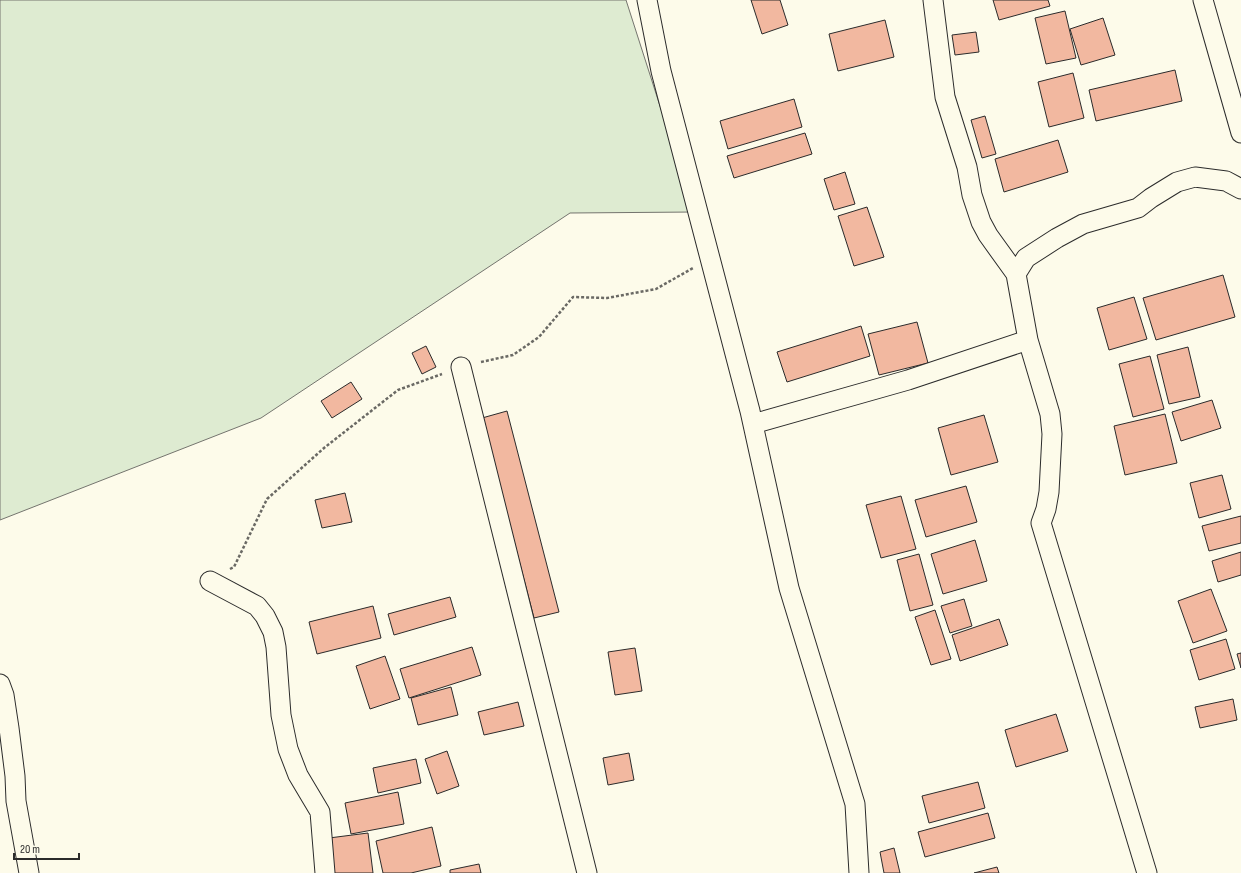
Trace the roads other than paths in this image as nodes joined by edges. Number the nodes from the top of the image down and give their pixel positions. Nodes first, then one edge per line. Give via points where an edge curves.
1 (647, 0) edge
2 (933, 0) edge
3 (1203, 0) edge
4 (1241, 133) edge
5 (1241, 189) edge
6 (1016, 274) junction
7 (1028, 340) junction
8 (461, 367) dead end
9 (753, 424) junction
10 (210, 581) dead end
11 (0, 684) edge
12 (29, 873) edge
13 (325, 873) edge
14 (587, 873) edge
15 (859, 873) edge
16 (1147, 873) edge

1 - 9 street via 661,71
2 - 6 street via 945,97 967,167 972,195 988,235
3 - 4 street
5 - 6 street via 1226,181 1195,177 1177,182 1138,208 1083,224 1057,238 1026,258
6 - 7 street
7 - 9 street via 908,380
7 - 16 street via 1050,414 1049,492 1041,523
8 - 14 street
9 - 15 street via 789,588 855,804
10 - 13 street via 257,606 273,632 281,715 298,775 320,812
11 - 12 street via 4,695 16,800

